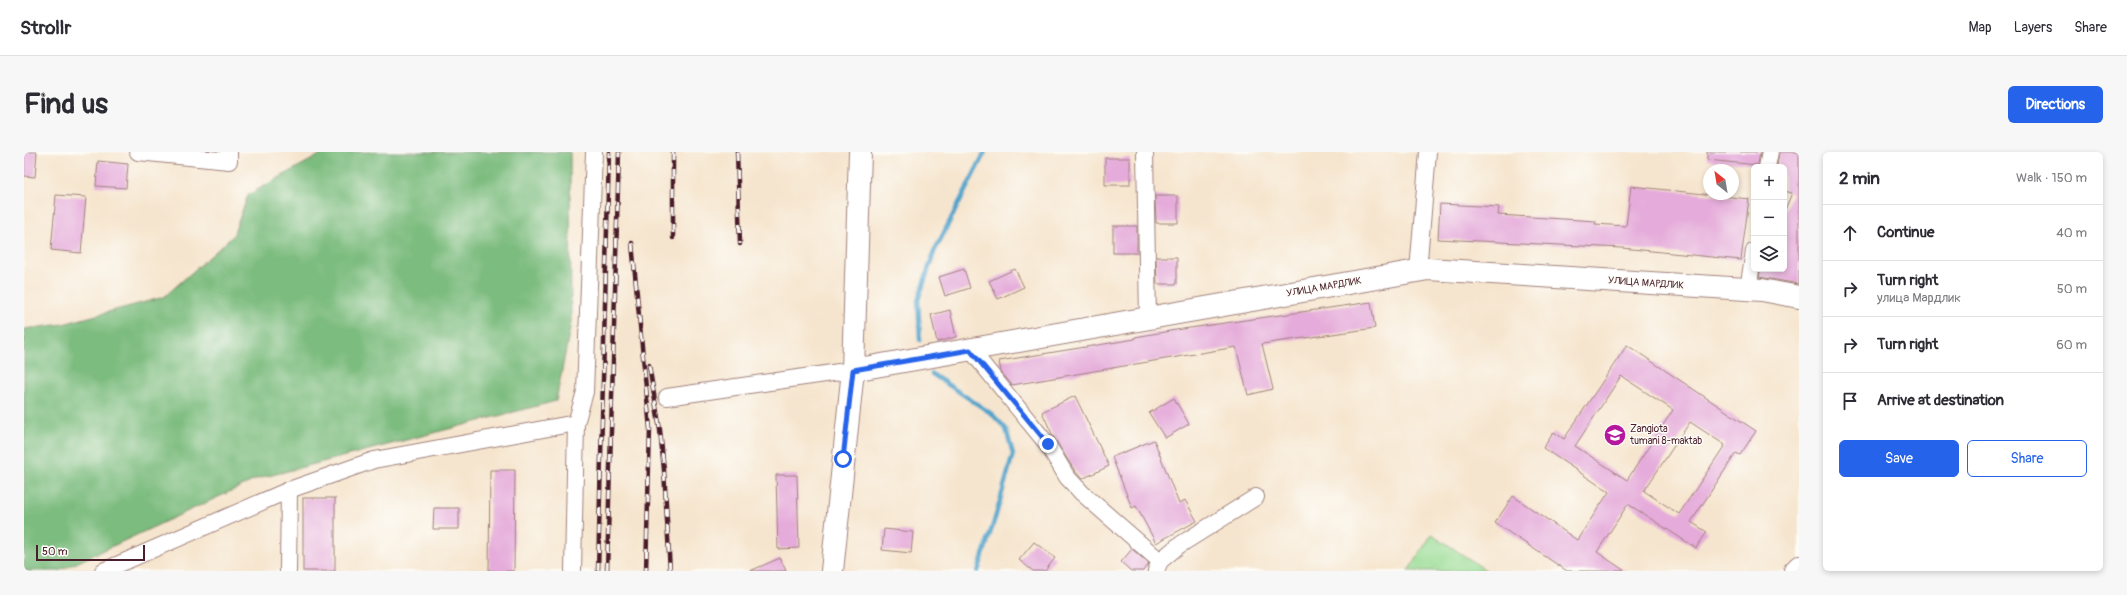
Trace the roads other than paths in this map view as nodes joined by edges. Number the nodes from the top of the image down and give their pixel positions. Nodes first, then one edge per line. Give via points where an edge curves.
1 (138, 152) edge
2 (229, 152) edge
3 (594, 152) edge
4 (860, 152) edge
5 (1145, 152) edge
6 (1428, 152) edge
7 (1770, 152) edge
8 (1768, 164) edge
9 (1418, 270) junction
10 (1751, 270) edge
11 (1748, 289) junction
12 (1799, 297) edge
13 (1148, 319) junction
14 (970, 350) junction
15 (853, 370) junction
16 (667, 397) dead end
17 (576, 423) junction
18 (289, 490) junction
19 (1256, 497) dead end
20 (1158, 566) edge
21 (1799, 568) edge
22 (103, 571) edge
23 (288, 571) edge
24 (573, 571) edge
25 (832, 571) edge
26 (1795, 571) edge

1 - 2 street via 229,161
3 - 17 street via 585,392
4 - 15 street
5 - 13 street
6 - 9 street
7 - 8 street
9 - 11 street, УЛИЦА МАРДЛИК
9 - 13 street, УЛИЦА МАРДЛИК
10 - 11 street
11 - 12 street, УЛИЦА МАРДЛИК
13 - 14 street, УЛИЦА МАРДЛИК
14 - 15 street, УЛИЦА МАРДЛИК
14 - 20 street via 1048,444 1068,477
15 - 16 street
15 - 25 street
17 - 18 street via 374,460
17 - 24 street
18 - 22 street
18 - 23 street
19 - 20 street via 1178,546
21 - 26 street

